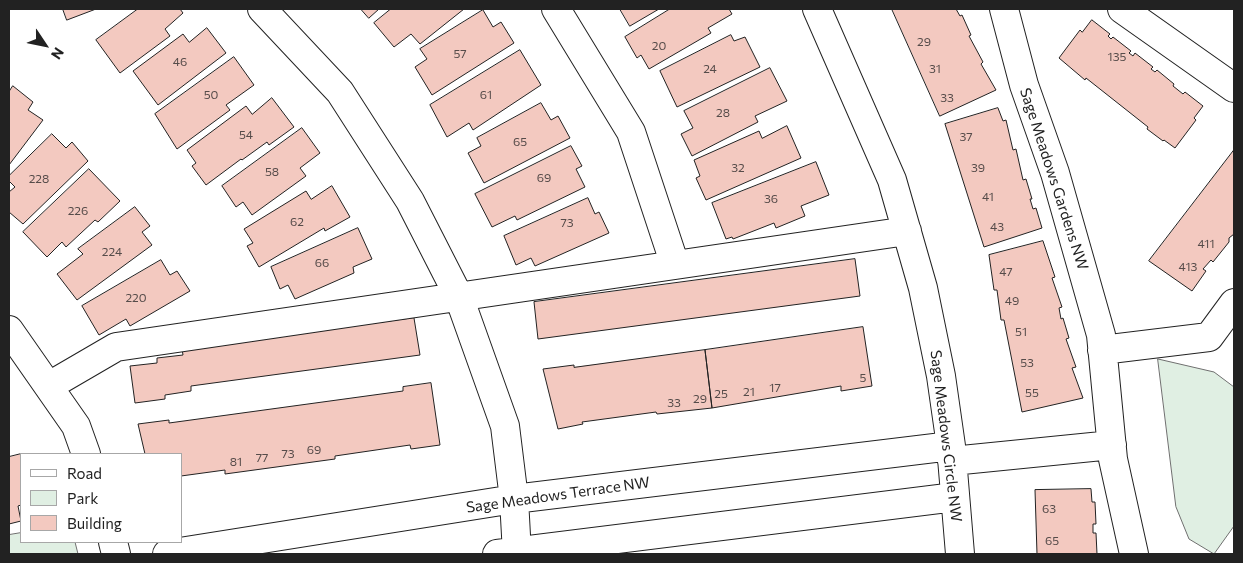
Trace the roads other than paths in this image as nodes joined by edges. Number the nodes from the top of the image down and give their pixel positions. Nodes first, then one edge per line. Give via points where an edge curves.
1 (262, 9) edge
2 (556, 9) edge
3 (817, 9) edge
4 (1004, 9) edge
5 (1122, 9) edge
6 (1234, 88) edge
7 (907, 231) junction
8 (675, 265) junction
9 (458, 296) junction
10 (1234, 303) edge
11 (9, 330) edge
12 (1102, 350) junction
13 (49, 386) junction
14 (1112, 445) junction
15 (86, 453) edge
16 (951, 453) junction
17 (955, 497) junction
18 (514, 499) junction
19 (510, 553) edge
20 (168, 554) edge
21 (960, 554) edge
22 (1134, 554) edge

1 - 9 street via 340,92 410,201
2 - 8 street via 631,132
3 - 7 street, Sage Meadows Circle NW via 892,180
4 - 12 street, Sage Meadows Gardens NW via 1024,85 1055,173 1101,335
5 - 6 street
7 - 8 street
7 - 16 street, Sage Meadows Circle NW via 924,288 941,376
8 - 9 street
9 - 13 street via 116,347
9 - 18 street via 505,426
10 - 12 street via 1209,337
11 - 13 street
12 - 14 street, Sage Meadows Gardens NW
13 - 15 street via 76,426
14 - 16 street
14 - 22 street, Sage Meadows Gardens NW
16 - 17 street, Sage Meadows Circle NW
16 - 18 street, Sage Meadows Terrace NW
17 - 19 street
17 - 21 street, Sage Meadows Circle NW
18 - 19 street
18 - 20 street, Sage Meadows Terrace NW

